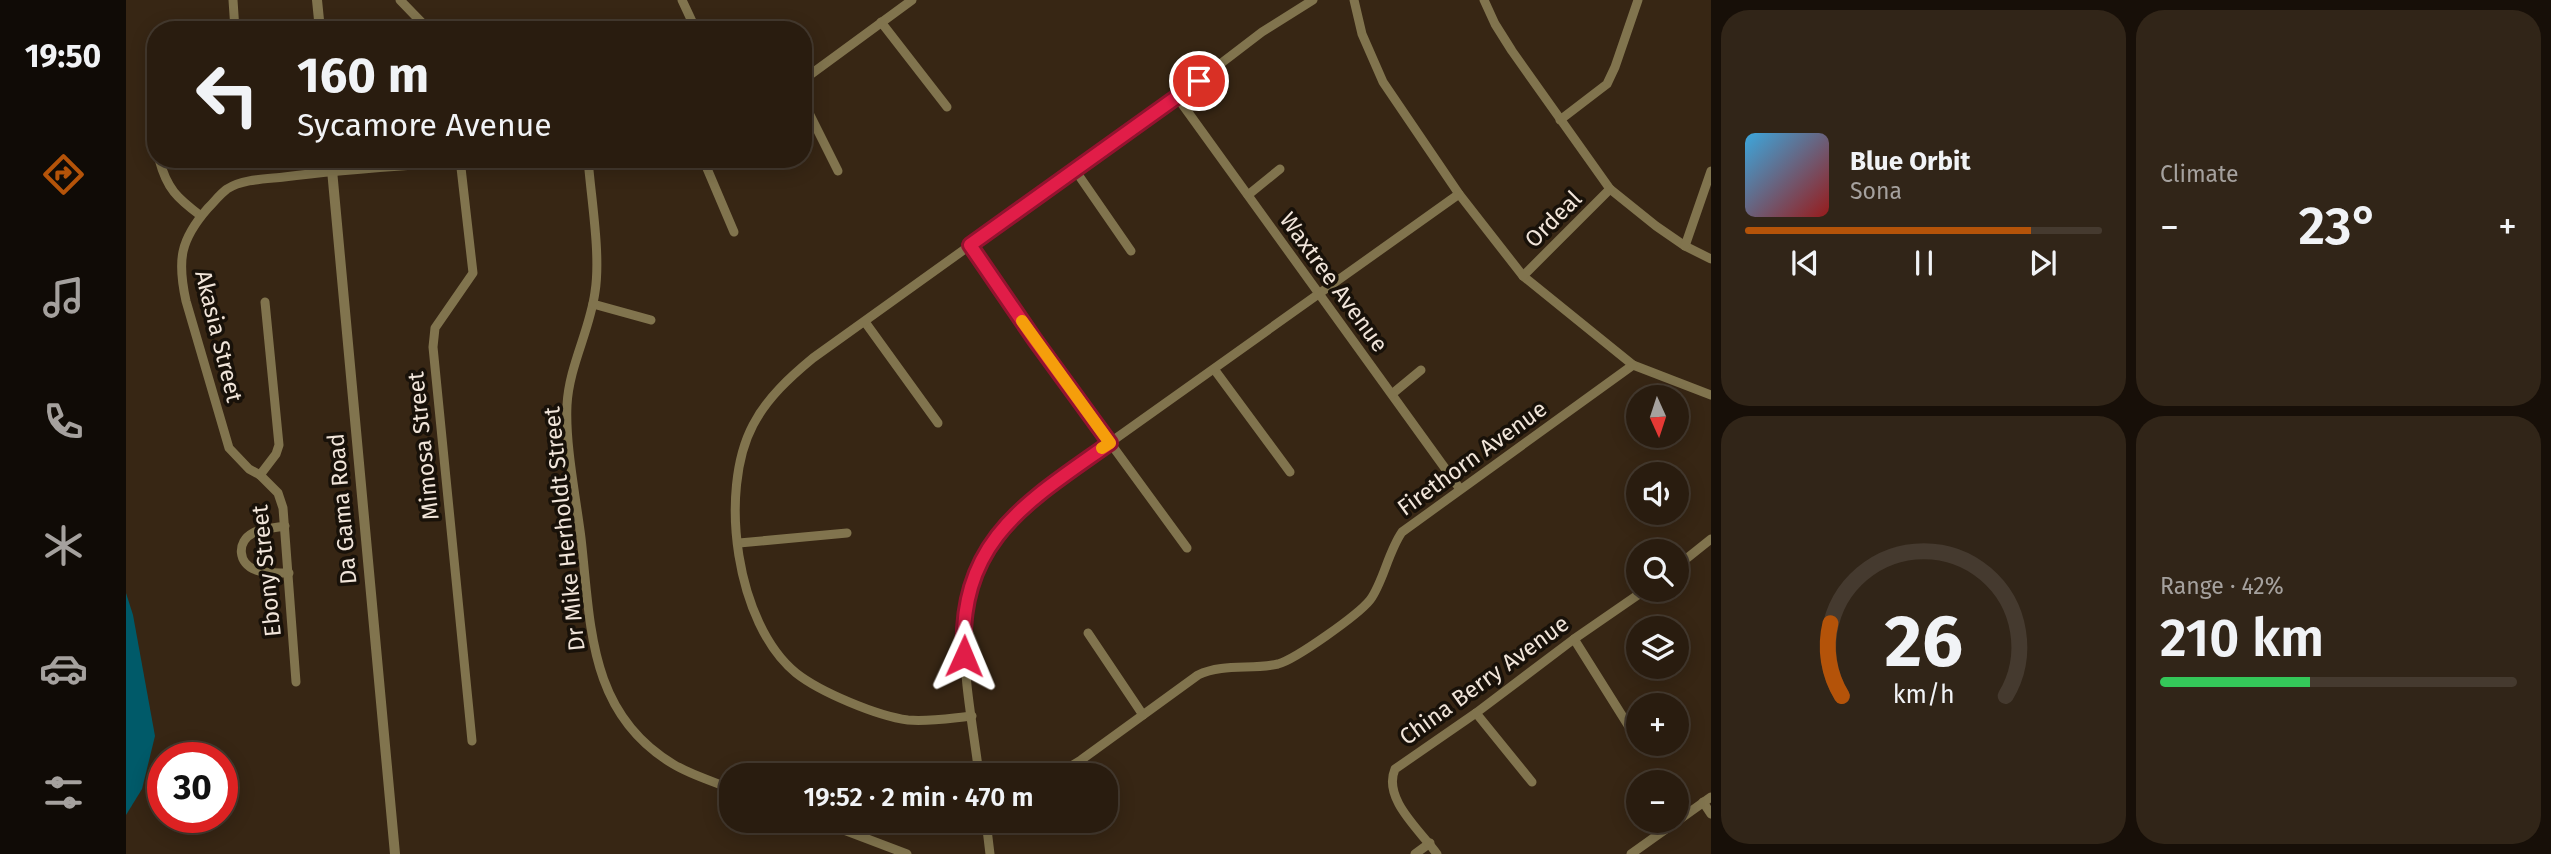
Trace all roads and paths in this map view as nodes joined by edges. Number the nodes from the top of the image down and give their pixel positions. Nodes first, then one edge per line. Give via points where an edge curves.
1 (233, 0) edge
2 (317, 0) edge
3 (400, 0) edge
4 (682, 0) edge
5 (912, 0) edge
6 (1313, 0) edge
7 (1354, 0) edge
8 (1484, 0) edge
9 (1638, 0) edge
10 (901, 3) edge
11 (234, 21) edge
12 (318, 21) edge
13 (420, 21) edge
14 (692, 21) edge
15 (881, 22) junction
16 (812, 73) edge
17 (1177, 97) junction
18 (947, 107) dead end
19 (812, 119) edge
20 (1560, 120) junction
21 (162, 168) edge
22 (318, 168) edge
23 (332, 168) edge
24 (461, 168) edge
25 (589, 168) edge
26 (707, 168) edge
27 (1280, 169) dead end
28 (1075, 170) junction
29 (838, 171) dead end
30 (1711, 171) edge
31 (1610, 189) junction
32 (1459, 194) junction
33 (1248, 195) junction
34 (201, 216) junction
35 (734, 232) dead end
36 (970, 245) junction
37 (1685, 246) junction
38 (1131, 251) dead end
39 (1711, 259) edge
40 (1524, 275) junction
41 (1318, 294) junction
42 (265, 302) dead end
43 (593, 304) junction
44 (652, 320) dead end
45 (865, 322) junction
46 (1633, 365) junction
47 (1214, 369) junction
48 (1421, 370) dead end
49 (1392, 394) junction
50 (1711, 395) edge
51 (938, 423) dead end
52 (1110, 443) junction
53 (1290, 472) dead end
54 (260, 475) junction
55 (1460, 489) junction
56 (285, 526) junction
57 (847, 533) dead end
58 (1711, 539) edge
59 (738, 543) junction
60 (1188, 548) dead end
61 (1689, 557) edge
62 (289, 573) junction
63 (1628, 602) edge
64 (1088, 633) dead end
65 (1574, 639) junction
66 (296, 682) dead end
67 (1476, 713) junction
68 (1143, 715) junction
69 (972, 716) junction
70 (1626, 722) edge
71 (472, 741) dead end
72 (978, 763) edge
73 (1075, 763) edge
74 (1532, 782) dead end
75 (719, 783) edge
76 (1707, 799) edge
77 (1711, 814) edge
78 (852, 833) edge
79 (987, 833) edge
80 (1430, 843) junction
81 (395, 854) edge
82 (907, 854) edge
83 (990, 854) edge
84 (1415, 854) edge
85 (1437, 854) edge
86 (1632, 854) edge

1 - 11 street
2 - 12 street
3 - 13 street
4 - 14 street
5 - 10 street
6 - 17 street via 1262,32
7 - 32 street via 1362,34 1383,82
8 - 20 street via 1495,24
9 - 20 street via 1607,84
10 - 15 street
15 - 16 street
15 - 18 street
17 - 28 street
17 - 33 street, Waxtree Avenue
19 - 29 street
20 - 31 street
21 - 34 street via 171,191
22 - 34 street, Akasia Street via 237,185 224,191
23 - 81 street, Da Gama Road
24 - 71 street, Mimosa Street via 473,274 435,328 433,347
25 - 43 street, Dr Mike Herholdt Street via 597,269
26 - 35 street
27 - 33 street
28 - 36 street
28 - 38 street
30 - 37 street
31 - 37 street
31 - 40 street, Ordeal
32 - 40 street
32 - 41 street
33 - 41 street, Waxtree Avenue
34 - 54 street, Akasia Street via 182,250 186,301 229,448
36 - 45 street
36 - 52 street
37 - 39 street
40 - 46 street
41 - 47 street
41 - 49 street, Waxtree Avenue
42 - 54 street, Ebony Street via 279,445
43 - 44 street
43 - 75 street, Dr Mike Herholdt Street via 567,406 598,666 609,698 641,738 672,763
45 - 51 street
45 - 59 street via 797,372 753,424 736,489
46 - 50 street
46 - 55 street, Firethorn Avenue
47 - 52 street
47 - 53 street
48 - 49 street
49 - 55 street, Waxtree Avenue
52 - 60 street
52 - 69 street via 1028,503 1001,528 981,561 963,641
54 - 56 street, Ebony Street via 278,494
55 - 68 street, Firethorn Avenue via 1402,532 1370,600 1298,654 1257,668 1207,670
56 - 62 street, Ebony Street
56 - 62 street via 251,534 240,551 245,564 256,570
57 - 59 street
58 - 61 street
59 - 69 street via 751,606 777,652 794,671 819,688 905,719
62 - 66 street, Ebony Street
63 - 65 street, China Berry Avenue
64 - 68 street
65 - 67 street, China Berry Avenue
65 - 70 street
67 - 74 street
67 - 80 street, China Berry Avenue via 1402,762 1392,775 1397,801
68 - 73 street, Firethorn Avenue
69 - 72 street
76 - 77 street
76 - 86 street
78 - 82 street
79 - 83 street
80 - 84 street
80 - 85 street, China Berry Avenue

